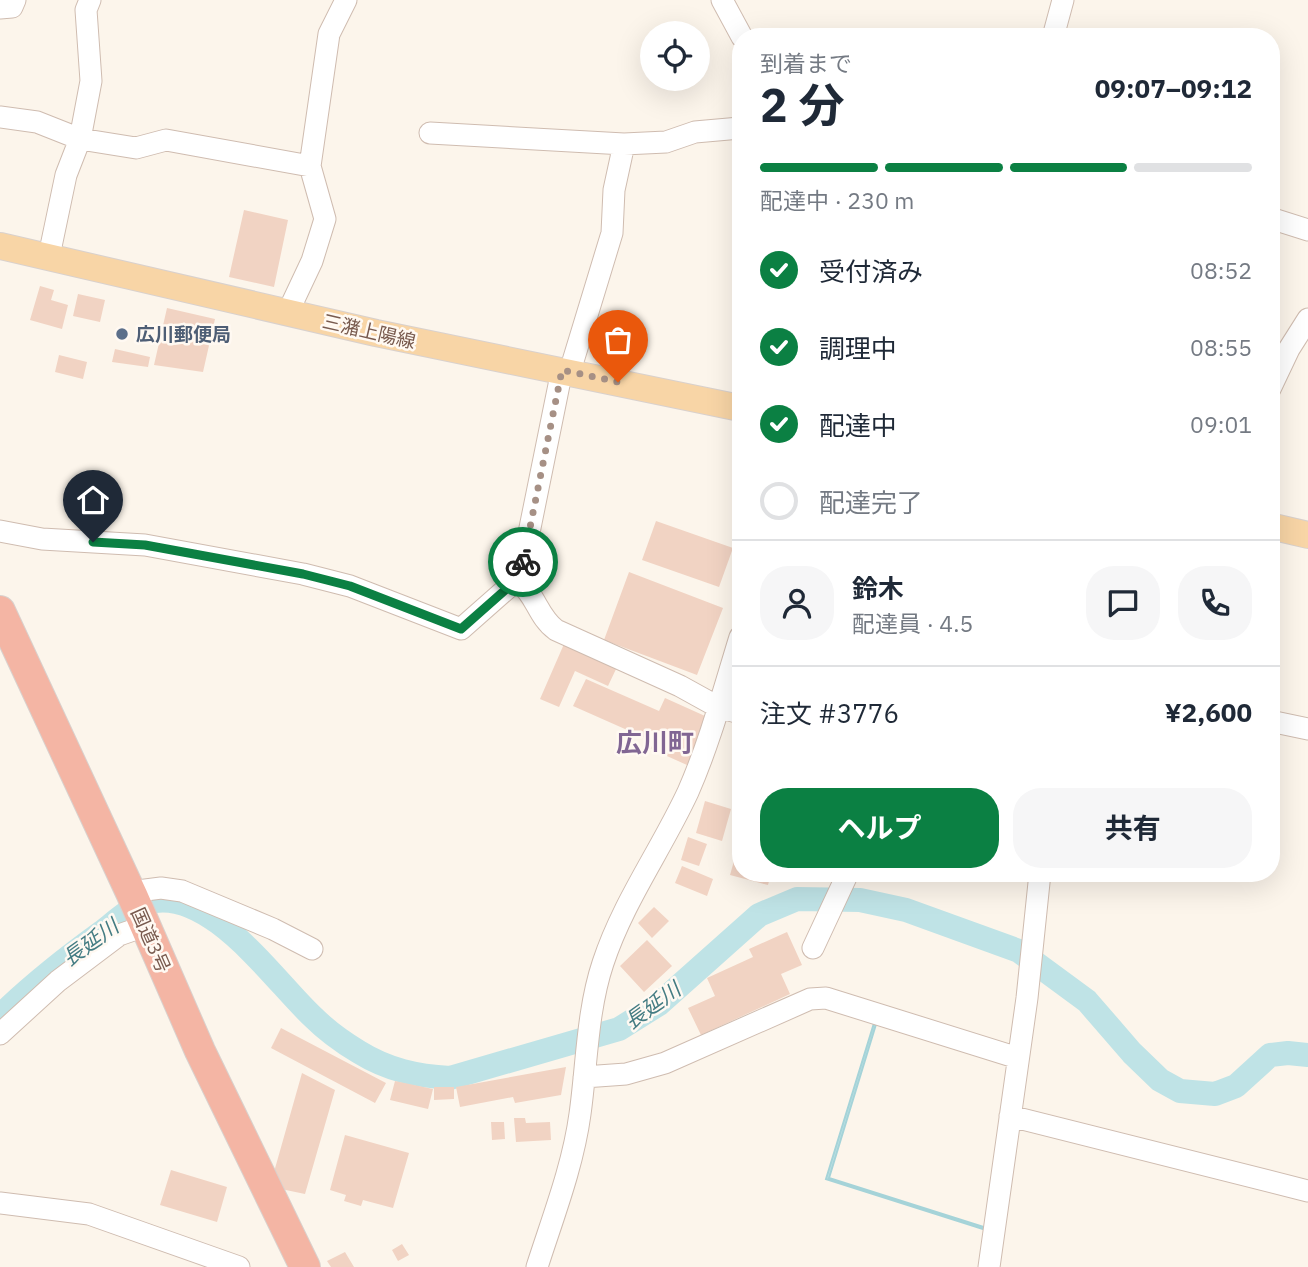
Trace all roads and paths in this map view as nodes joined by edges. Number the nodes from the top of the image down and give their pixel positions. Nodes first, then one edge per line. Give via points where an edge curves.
1 (15, 0) edge
2 (346, 0) edge
3 (722, 0) edge
4 (1063, 0) edge
5 (86, 3) edge
6 (0, 8) edge
7 (737, 28) edge
8 (1055, 28) edge
9 (0, 117) edge
10 (732, 129) edge
11 (430, 133) dead end
12 (80, 139) junction
13 (625, 145) junction
14 (310, 166) junction
15 (1280, 221) edge
16 (1308, 230) edge
17 (0, 246) edge
18 (49, 256) junction
19 (288, 312) junction
20 (1308, 319) edge
21 (1280, 368) edge
22 (566, 371) junction
23 (732, 406) edge
24 (1280, 528) edge
25 (0, 531) edge
26 (1308, 535) edge
27 (519, 582) junction
28 (0, 611) edge
29 (7, 641) edge
30 (732, 662) edge
31 (718, 707) junction
32 (732, 711) edge
33 (1280, 723) edge
34 (1308, 729) edge
35 (844, 882) edge
36 (1039, 882) edge
37 (137, 909) junction
38 (813, 948) dead end
39 (312, 950) dead end
40 (0, 1034) edge
41 (1018, 1058) junction
42 (583, 1077) junction
43 (1010, 1116) junction
44 (1308, 1191) edge
45 (0, 1203) edge
46 (541, 1266) edge
47 (239, 1267) edge
48 (305, 1267) edge
49 (989, 1267) edge

1 - 6 street via 12,7
2 - 14 street via 329,33
3 - 7 street
4 - 8 street
5 - 12 street via 91,81
9 - 12 street via 37,122
10 - 13 street
11 - 13 street
12 - 14 street via 136,148 166,141
12 - 18 street via 66,175
13 - 22 street via 614,190 612,233
14 - 19 street via 325,219
15 - 16 street
17 - 18 main road, 三潴上陽線
18 - 19 main road, 三潴上陽線
19 - 22 main road, 三潴上陽線
20 - 21 street
22 - 23 main road, 三潴上陽線
22 - 27 street
24 - 26 main road
25 - 27 street via 42,539 145,545 303,574 350,586 461,629
27 - 31 street via 529,590 544,622 556,631
28 - 29 highway, 国道3号
29 - 37 highway, 国道3号
30 - 31 street
31 - 32 street
31 - 42 street via 688,792 614,931 594,999
33 - 34 street
35 - 38 street
36 - 41 street
37 - 39 street via 161,888 182,891
37 - 40 street via 119,934
37 - 48 highway, 国道3号
41 - 42 street via 826,998 810,999 665,1063 626,1074
41 - 43 street
42 - 46 street via 573,1149
43 - 44 street
43 - 49 street
45 - 47 street via 89,1214

